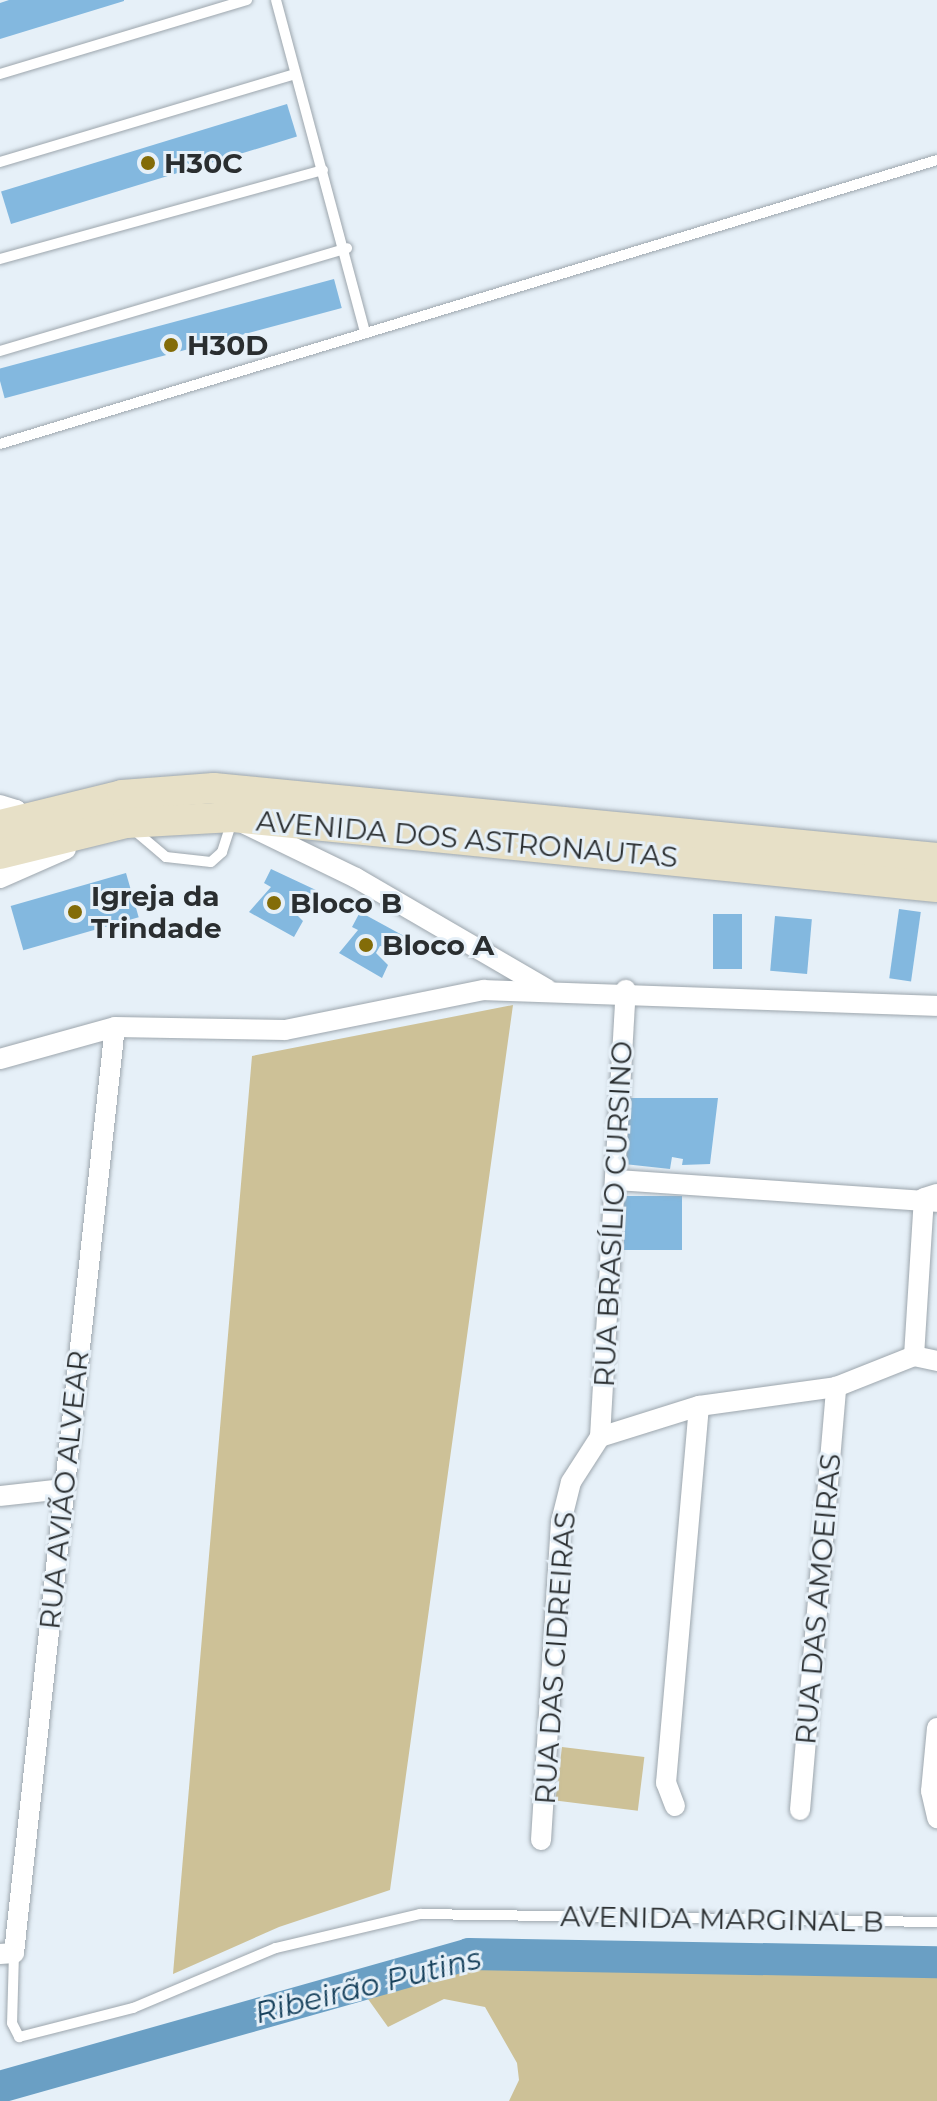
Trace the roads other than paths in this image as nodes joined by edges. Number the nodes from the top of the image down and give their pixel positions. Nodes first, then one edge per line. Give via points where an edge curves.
1 (247, 0) edge
2 (276, 0) edge
3 (0, 74) edge
4 (292, 75) junction
5 (937, 160) edge
6 (0, 162) edge
7 (323, 170) junction
8 (347, 248) junction
9 (0, 259) edge
10 (365, 333) junction
11 (0, 351) edge
12 (0, 444) edge
13 (233, 817) junction
14 (126, 823) junction
15 (343, 825) junction
16 (9, 830) edge
17 (937, 858) edge
18 (0, 878) edge
19 (356, 878) junction
20 (937, 887) edge
21 (626, 990) junction
22 (550, 991) junction
23 (937, 1006) edge
24 (115, 1027) junction
25 (0, 1059) edge
26 (616, 1180) junction
27 (933, 1198) edge
28 (914, 1356) junction
29 (937, 1361) edge
30 (836, 1387) junction
31 (699, 1406) junction
32 (600, 1437) junction
33 (63, 1489) junction
34 (0, 1496) edge
35 (937, 1728) edge
36 (675, 1806) dead end
37 (800, 1810) dead end
38 (937, 1818) edge
39 (541, 1840) dead end
40 (937, 1922) edge
41 (7, 1954) edge

1 - 3 lane
2 - 4 lane
4 - 6 lane
4 - 7 lane
5 - 10 lane
7 - 8 lane
7 - 9 lane
8 - 10 lane
8 - 11 lane
10 - 12 lane
13 - 14 main road, AVENIDA DOS ASTRONAUTAS
13 - 14 lane via 222,852 211,862 166,857
13 - 15 main road, AVENIDA DOS ASTRONAUTAS
13 - 19 street
14 - 16 main road, AVENIDA DOS ASTRONAUTAS
15 - 19 street via 327,829 317,846
15 - 20 main road, AVENIDA DOS ASTRONAUTAS
16 - 17 main road, AVENIDA DOS ASTRONAUTAS via 66,809 214,788
16 - 18 street
19 - 22 street
21 - 22 street
21 - 23 street
21 - 26 street, RUA BRASÍLIO CURSINO
22 - 24 street via 484,990 285,1030
24 - 25 street
24 - 33 street, RUA AVIÃO ALVEAR
26 - 27 street
26 - 32 street, RUA BRASÍLIO CURSINO
27 - 28 street
28 - 29 street
28 - 30 street
30 - 31 street
30 - 37 street, RUA DAS AMOEIRAS
31 - 32 street
31 - 36 street via 666,1783
32 - 39 street, RUA DAS CIDREIRAS via 571,1482 561,1522
33 - 34 street
33 - 41 street, RUA AVIÃO ALVEAR
35 - 38 street via 931,1791
40 - 41 lane, AVENIDA MARGINAL B via 420,1914 276,1948 133,2008 19,2037 12,2023

